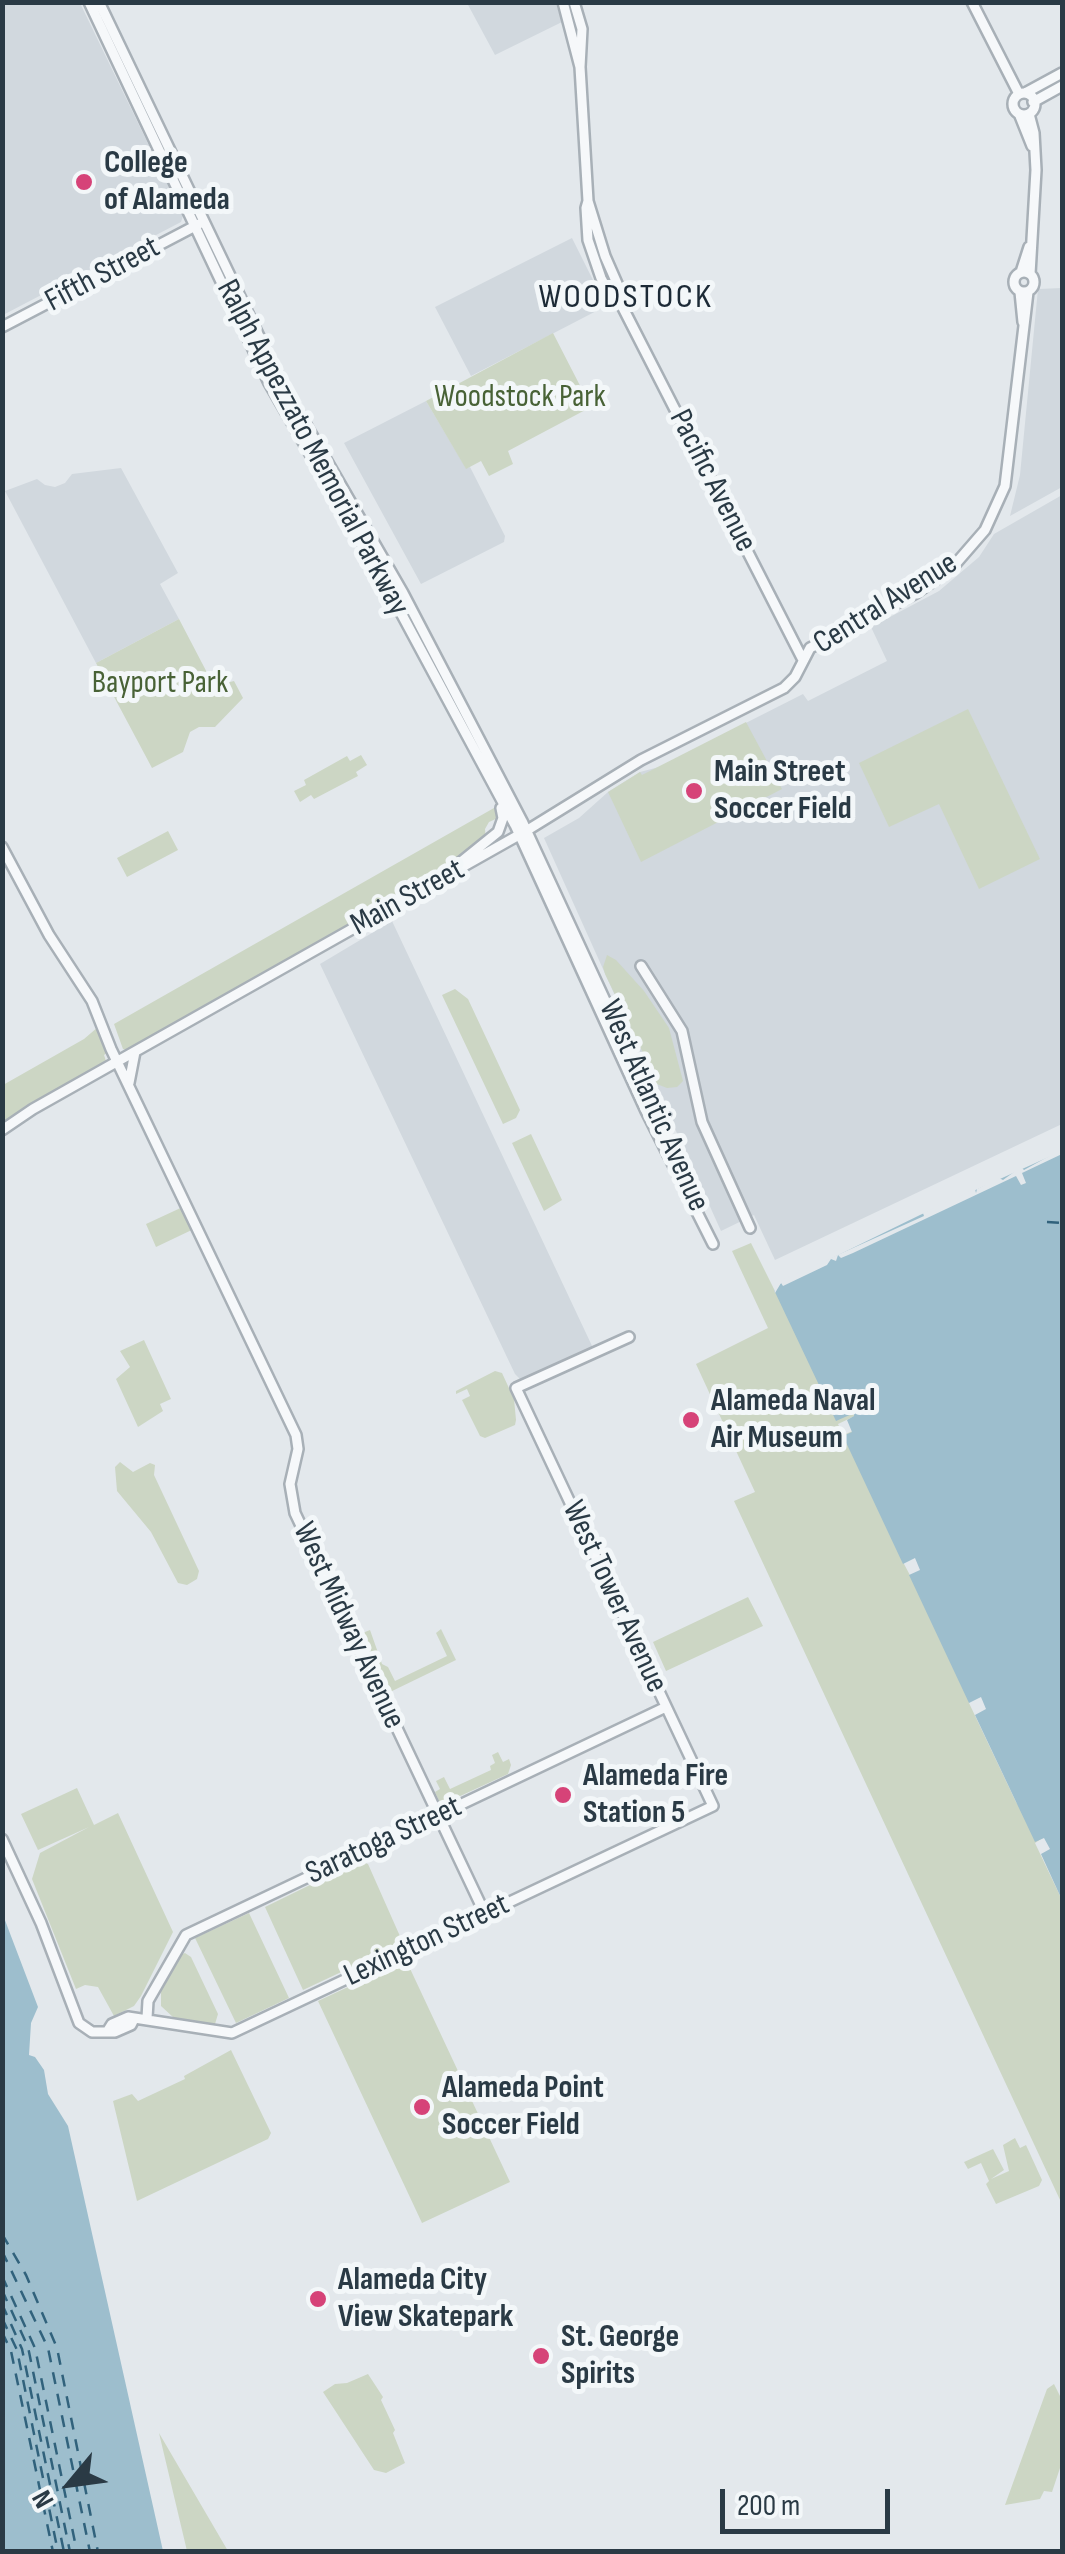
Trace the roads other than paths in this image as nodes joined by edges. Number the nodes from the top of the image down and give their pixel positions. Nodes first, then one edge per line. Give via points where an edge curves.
1 (89, 2) edge
2 (99, 2) edge
3 (568, 2) edge
4 (972, 2) edge
5 (580, 67) junction
6 (1062, 73) edge
7 (1062, 86) edge
8 (1026, 96) junction
9 (1024, 115) junction
10 (588, 200) junction
11 (200, 224) junction
12 (1026, 273) junction
13 (1024, 292) junction
14 (621, 304) junction
15 (2, 327) edge
16 (802, 658) junction
17 (466, 734) junction
18 (522, 833) junction
19 (2, 848) edge
20 (444, 877) junction
21 (641, 966) dead end
22 (135, 1052) junction
23 (118, 1062) junction
24 (130, 1084) junction
25 (2, 1130) edge
26 (750, 1228) dead end
27 (629, 1337) dead end
28 (666, 1707) junction
29 (713, 1806) joint
30 (438, 1816) junction
31 (2, 1839) edge
32 (485, 1914) junction
33 (146, 2018) junction

1 - 11 street, Ralph Appezzato Memorial Parkway
2 - 11 street, Ralph Appezzato Memorial Parkway
3 - 5 street
3 - 5 street via 581,21
4 - 8 street
5 - 10 street
6 - 8 street
7 - 8 street
8 - 9 street
8 - 9 street via 1014,104
9 - 12 street via 1035,156
10 - 14 street, Pacific Avenue
10 - 14 street via 588,240
11 - 15 street, Fifth Street
11 - 17 street, Ralph Appezzato Memorial Parkway via 269,382
11 - 18 street, Ralph Appezzato Memorial Parkway via 278,378 403,593
12 - 13 street via 1034,285
12 - 13 street via 1013,282
13 - 16 street, Central Avenue via 1010,466 985,530 940,577
14 - 16 street, Pacific Avenue
16 - 18 street, Main Street via 784,688 640,760
17 - 18 street, Ralph Appezzato Memorial Parkway
17 - 20 street via 503,818 494,836
18 - 18 street, West Atlantic Avenue via 673,1168 712,1244 634,1063
18 - 20 street, Main Street
19 - 23 street, West Midway Avenue via 88,992
20 - 22 street, Main Street
21 - 26 street, West Atlantic Avenue via 682,1031 702,1122
22 - 23 street, Main Street
22 - 24 street
23 - 24 street, West Midway Avenue
23 - 25 street, Main Street
24 - 30 street, West Midway Avenue via 296,1435 290,1484 296,1513
27 - 28 street, West Tower Avenue via 516,1388
28 - 29 street, West Tower Avenue
28 - 30 street, Saratoga Street
29 - 32 street, Lexington Street
30 - 32 street, West Midway Avenue
30 - 33 street, Saratoga Street via 186,1934 148,2002
31 - 33 street, Lexington Street via 79,2023 107,2032 128,2016
32 - 33 street, Lexington Street via 232,2033

